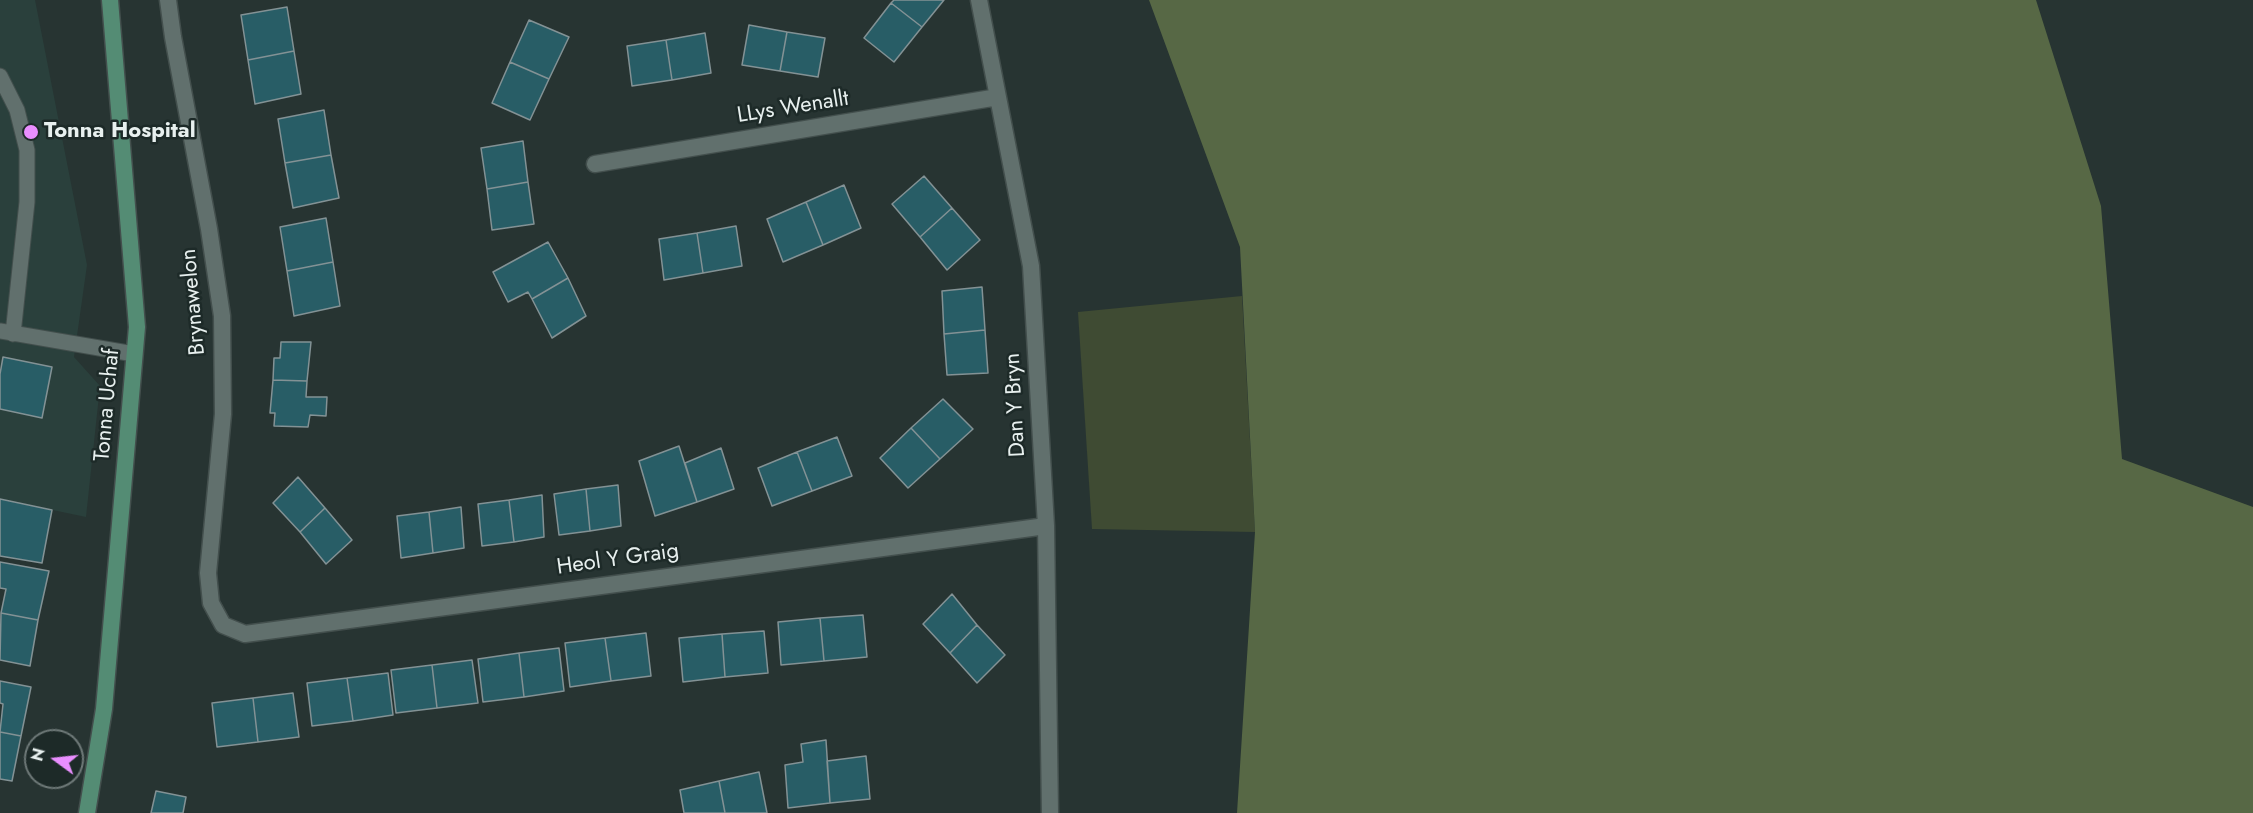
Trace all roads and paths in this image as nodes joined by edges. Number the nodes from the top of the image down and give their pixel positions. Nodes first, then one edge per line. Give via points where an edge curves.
1 (110, 0) edge
2 (168, 0) edge
3 (979, 0) edge
4 (0, 76) edge
5 (998, 97) junction
6 (595, 164) dead end
7 (6, 332) edge
8 (134, 354) junction
9 (1046, 526) junction
10 (211, 603) joint
11 (87, 813) edge
12 (1050, 813) edge

1 - 8 main road, Tonna Uchaf via 137,327
2 - 10 street, Brynawelon via 222,316 223,414 208,573
3 - 5 street, Dan Y Bryn
4 - 7 lane via 17,110 27,150 27,202
5 - 6 street, LLys Wenallt
5 - 9 street, Dan Y Bryn via 1031,266
7 - 8 lane
8 - 11 main road, Tonna Uchaf via 104,709
9 - 10 street, Heol Y Graig via 245,634 223,625
9 - 12 street, Dan Y Bryn

